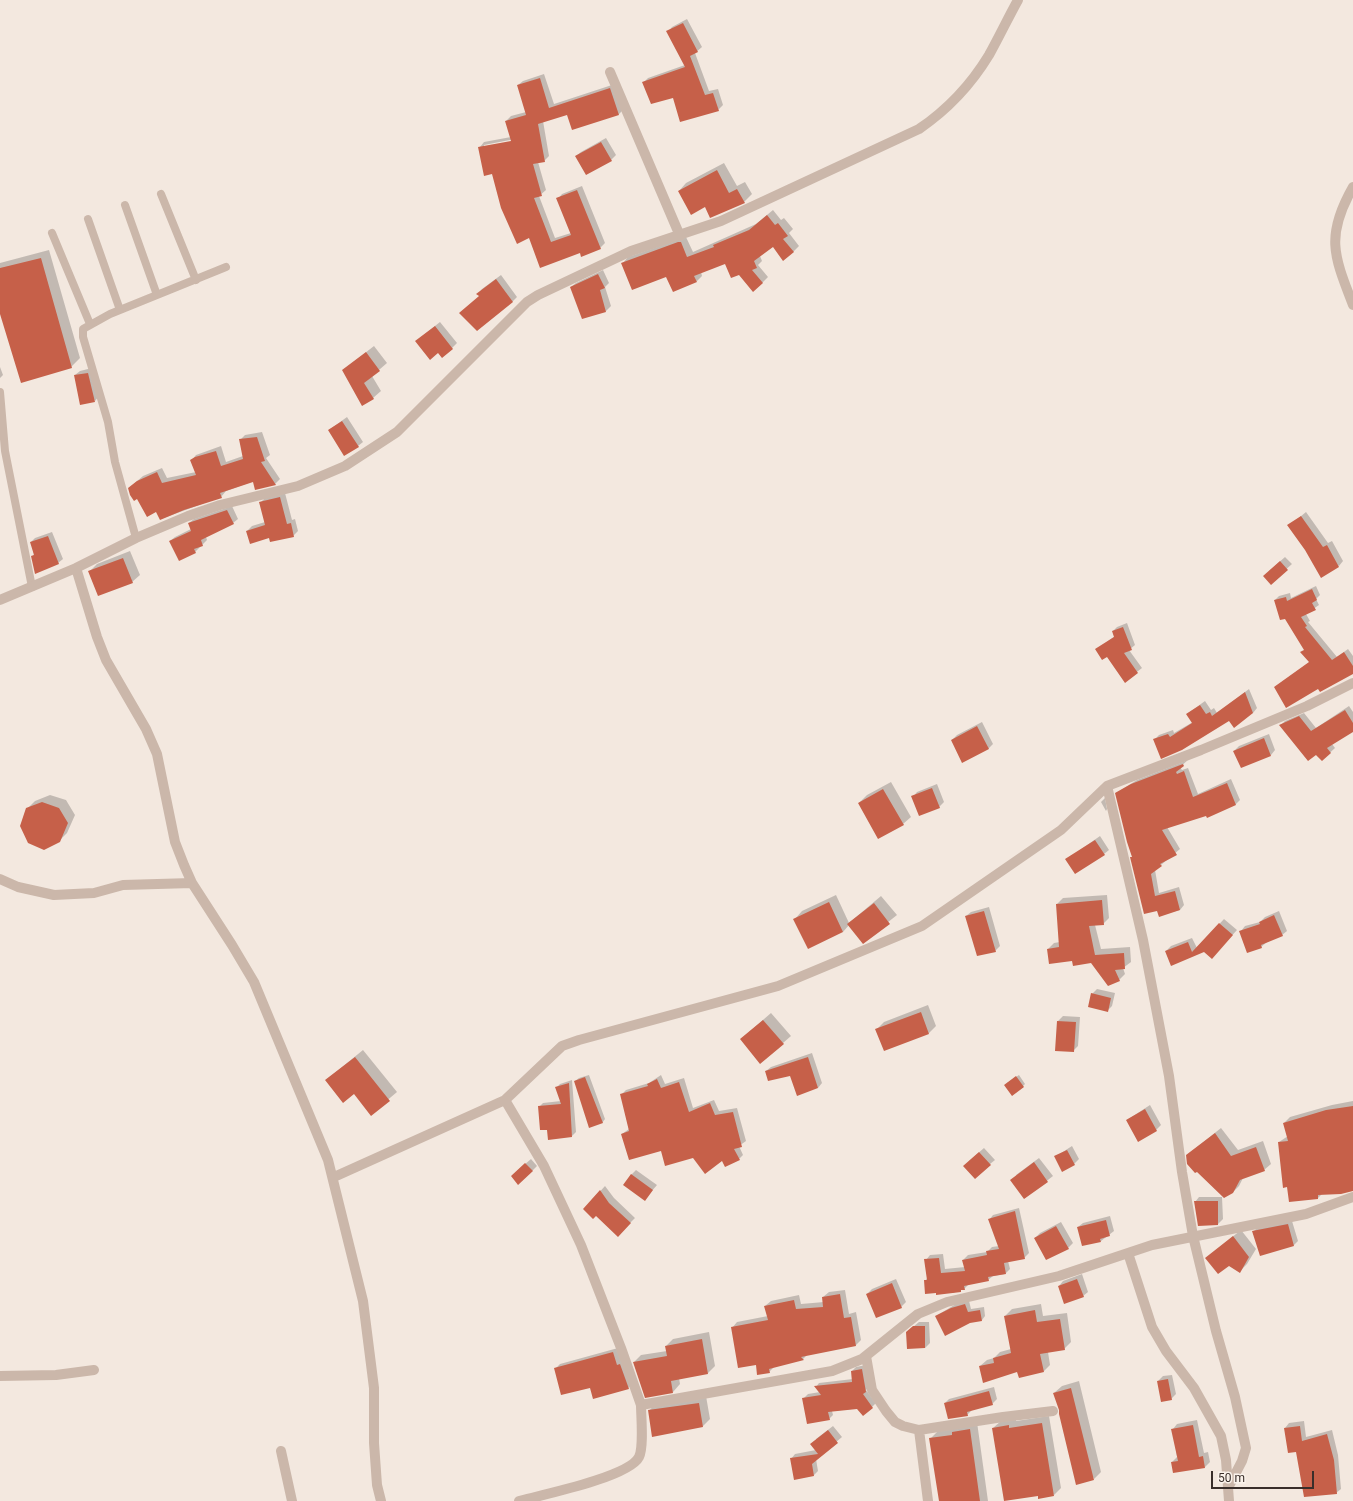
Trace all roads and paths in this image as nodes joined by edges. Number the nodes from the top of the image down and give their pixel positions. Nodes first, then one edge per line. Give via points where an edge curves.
1 (1018, 0) edge
2 (610, 72) dead end
3 (1353, 187) edge
4 (161, 194) dead end
5 (125, 205) dead end
6 (88, 218) dead end
7 (52, 233) dead end
8 (680, 236) junction
9 (226, 267) dead end
10 (196, 280) junction
11 (157, 295) junction
12 (1353, 305) edge
13 (120, 310) junction
14 (90, 324) junction
15 (0, 392) edge
16 (136, 538) junction
17 (76, 568) junction
18 (32, 587) junction
19 (0, 600) edge
20 (1353, 683) edge
21 (1107, 786) junction
22 (0, 879) edge
23 (192, 883) junction
24 (505, 1100) junction
25 (334, 1177) junction
26 (1353, 1198) edge
27 (1193, 1236) junction
28 (1128, 1253) junction
29 (866, 1356) junction
30 (94, 1370) dead end
31 (0, 1376) edge
32 (641, 1405) junction
33 (1053, 1411) dead end
34 (919, 1430) junction
35 (281, 1451) dead end
36 (1229, 1486) junction
37 (292, 1501) edge
38 (381, 1501) edge
39 (518, 1501) edge
40 (928, 1501) edge
41 (1229, 1501) edge

1 - 8 street via 988,56 953,101 936,118 919,129 721,221
2 - 8 street
3 - 12 street via 1338,217 1335,241 1337,262
4 - 10 lane
5 - 11 lane
6 - 13 lane
7 - 14 lane
8 - 16 street via 631,251 585,271 527,302 397,432 345,466 298,486 220,505 188,516
9 - 10 lane
10 - 11 lane
11 - 13 lane
13 - 14 lane
14 - 16 lane via 82,332 108,422 115,462
15 - 18 lane via 5,451
16 - 17 street
17 - 18 street
17 - 23 street via 106,660 146,729 157,754 175,842
18 - 19 street
20 - 21 street via 1307,706
21 - 24 street via 1062,830 922,926 778,986 562,1046
21 - 27 street via 1143,940 1169,1076
22 - 23 street via 18,887 54,895 94,893 123,885
23 - 25 street via 254,982
24 - 25 street
24 - 32 street via 544,1166 581,1245
25 - 38 street via 363,1301 374,1388 374,1443
26 - 27 street via 1306,1214
27 - 28 street
27 - 36 street via 1246,1448 1242,1462
28 - 29 street via 1059,1276 947,1302 918,1314
28 - 36 street via 1152,1327 1166,1351 1194,1388 1220,1436
29 - 32 street via 832,1371
29 - 34 street via 872,1390 886,1411 895,1422
30 - 31 street via 56,1375
32 - 39 street via 642,1434 639,1456 633,1464 602,1478
33 - 34 street
34 - 40 street
35 - 37 street
36 - 41 street

